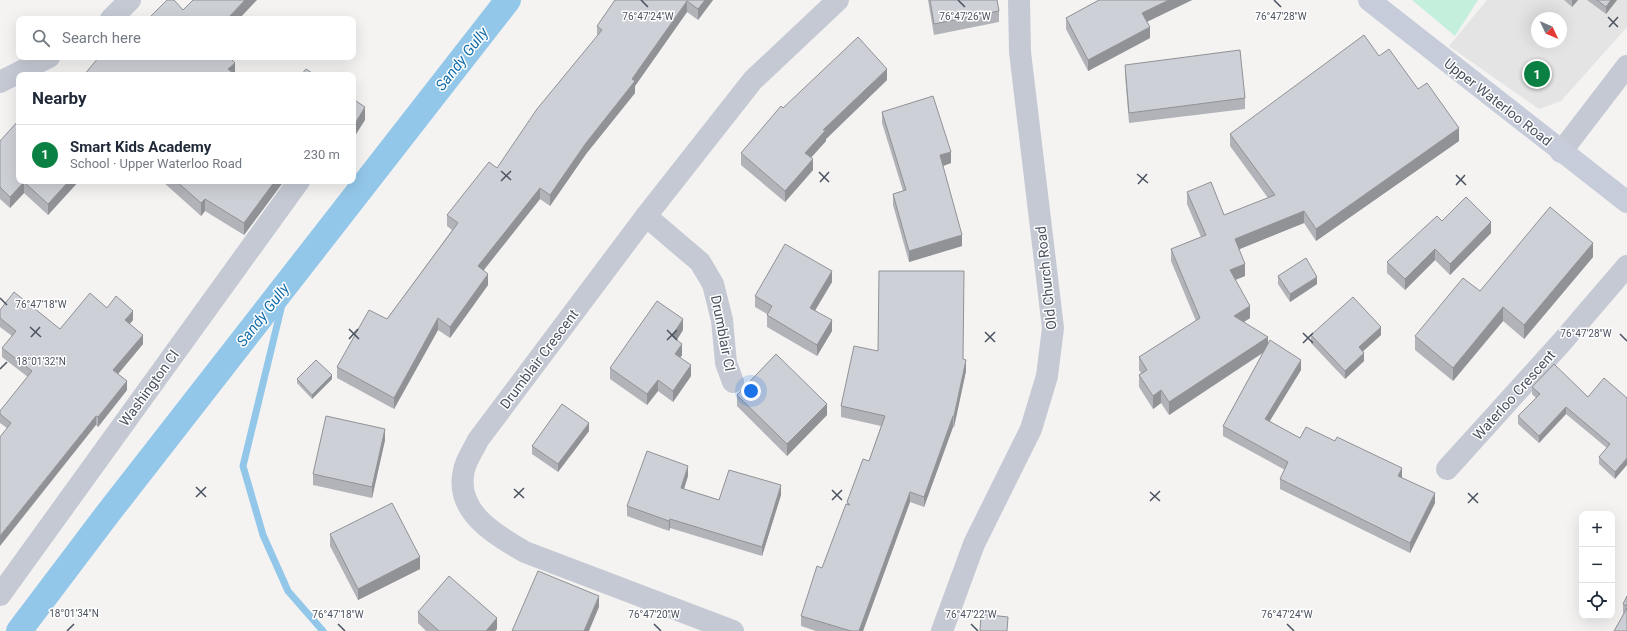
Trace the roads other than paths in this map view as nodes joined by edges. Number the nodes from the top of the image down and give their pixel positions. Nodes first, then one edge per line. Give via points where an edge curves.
1 (130, 0) edge
2 (838, 0) edge
3 (1018, 0) edge
4 (1369, 0) edge
5 (114, 16) edge
6 (43, 60) edge
7 (1627, 66) edge
8 (20, 72) edge
9 (16, 74) edge
10 (0, 82) edge
11 (1561, 152) junction
12 (297, 184) edge
13 (1627, 202) edge
14 (646, 216) junction
15 (1627, 266) edge
16 (733, 382) dead end
17 (1447, 469) dead end
18 (0, 594) edge
19 (733, 631) edge
20 (942, 631) edge

1 - 5 street
2 - 14 street, Drumblair Crescent via 753,80
3 - 20 street, Old Church Road via 1020,52 1053,328 1047,376 1031,429 974,544
4 - 11 main road, Upper Waterloo Road
6 - 8 street
7 - 11 street
9 - 10 street
11 - 13 main road, Upper Waterloo Road
12 - 18 street, Washington Cl
14 - 16 street, Drumblair Cl via 700,262 713,284 722,320 726,363
14 - 19 street, Drumblair Crescent via 478,440 464,470 463,496 480,522 500,538 525,552
15 - 17 street, Waterloo Crescent

